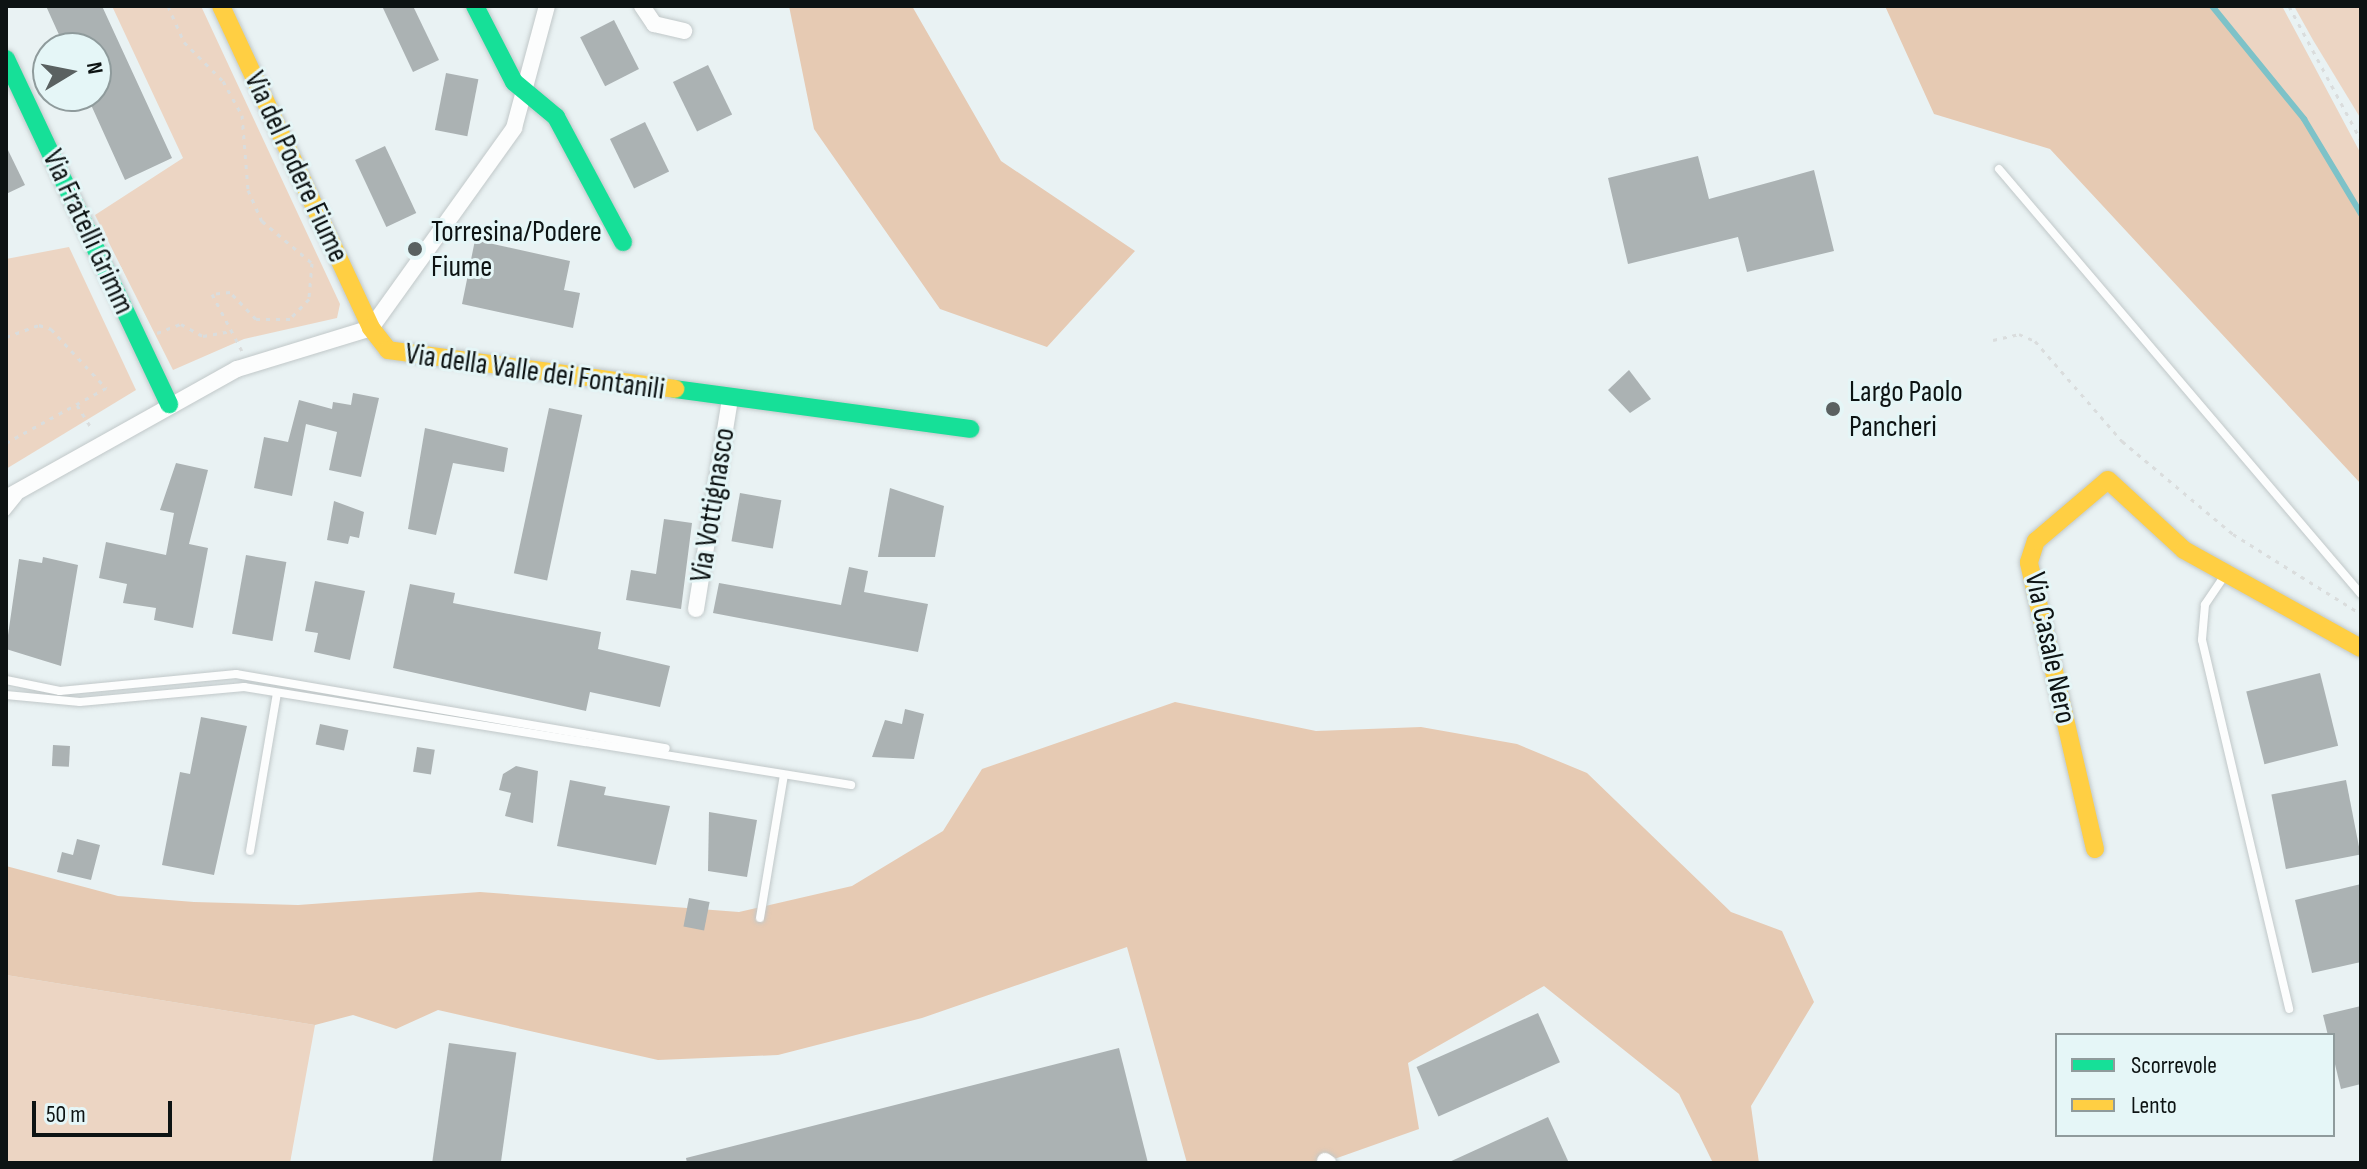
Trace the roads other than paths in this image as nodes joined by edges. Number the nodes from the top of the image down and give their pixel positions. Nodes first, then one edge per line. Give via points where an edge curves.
1 (221, 6) edge
2 (475, 6) edge
3 (547, 6) edge
4 (642, 6) edge
5 (684, 31) dead end
6 (6, 59) edge
7 (527, 92) junction
8 (1999, 169) dead end
9 (623, 242) dead end
10 (371, 328) junction
11 (730, 400) junction
12 (169, 404) junction
13 (970, 429) dead end
14 (29, 483) junction
15 (6, 498) edge
16 (6, 512) edge
17 (2225, 575) junction
18 (2361, 594) edge
19 (696, 609) dead end
20 (2361, 648) edge
21 (6, 680) edge
22 (277, 693) junction
23 (6, 695) edge
24 (666, 748) dead end
25 (784, 775) junction
26 (851, 785) dead end
27 (2095, 849) dead end
28 (250, 851) dead end
29 (760, 918) dead end
30 (2289, 1009) dead end

1 - 10 street, Via del Podere Fiume
2 - 7 street via 514,82
3 - 7 street
4 - 5 street via 654,24
6 - 12 street, Via Fratelli Grimm
7 - 9 street via 556,117
7 - 10 street via 508,137
8 - 18 lane
10 - 11 street, Via della Valle dei Fontanili via 385,347 405,356
10 - 12 street, Via della Valle dei Fontanili via 248,364
11 - 13 street, Via della Valle dei Fontanili
11 - 19 street, Via Vottignasco
12 - 14 street, Via della Valle dei Fontanili
14 - 15 street, Via della Valle dei Fontanili
14 - 16 lane
17 - 20 street
17 - 27 street, Via Casale Nero via 2184,550 2108,480 2036,541 2029,562
17 - 30 lane via 2205,605 2202,640
21 - 24 lane via 60,691 236,674
22 - 23 lane via 226,687 54,703
22 - 25 lane
22 - 28 lane
25 - 26 lane
25 - 29 lane

